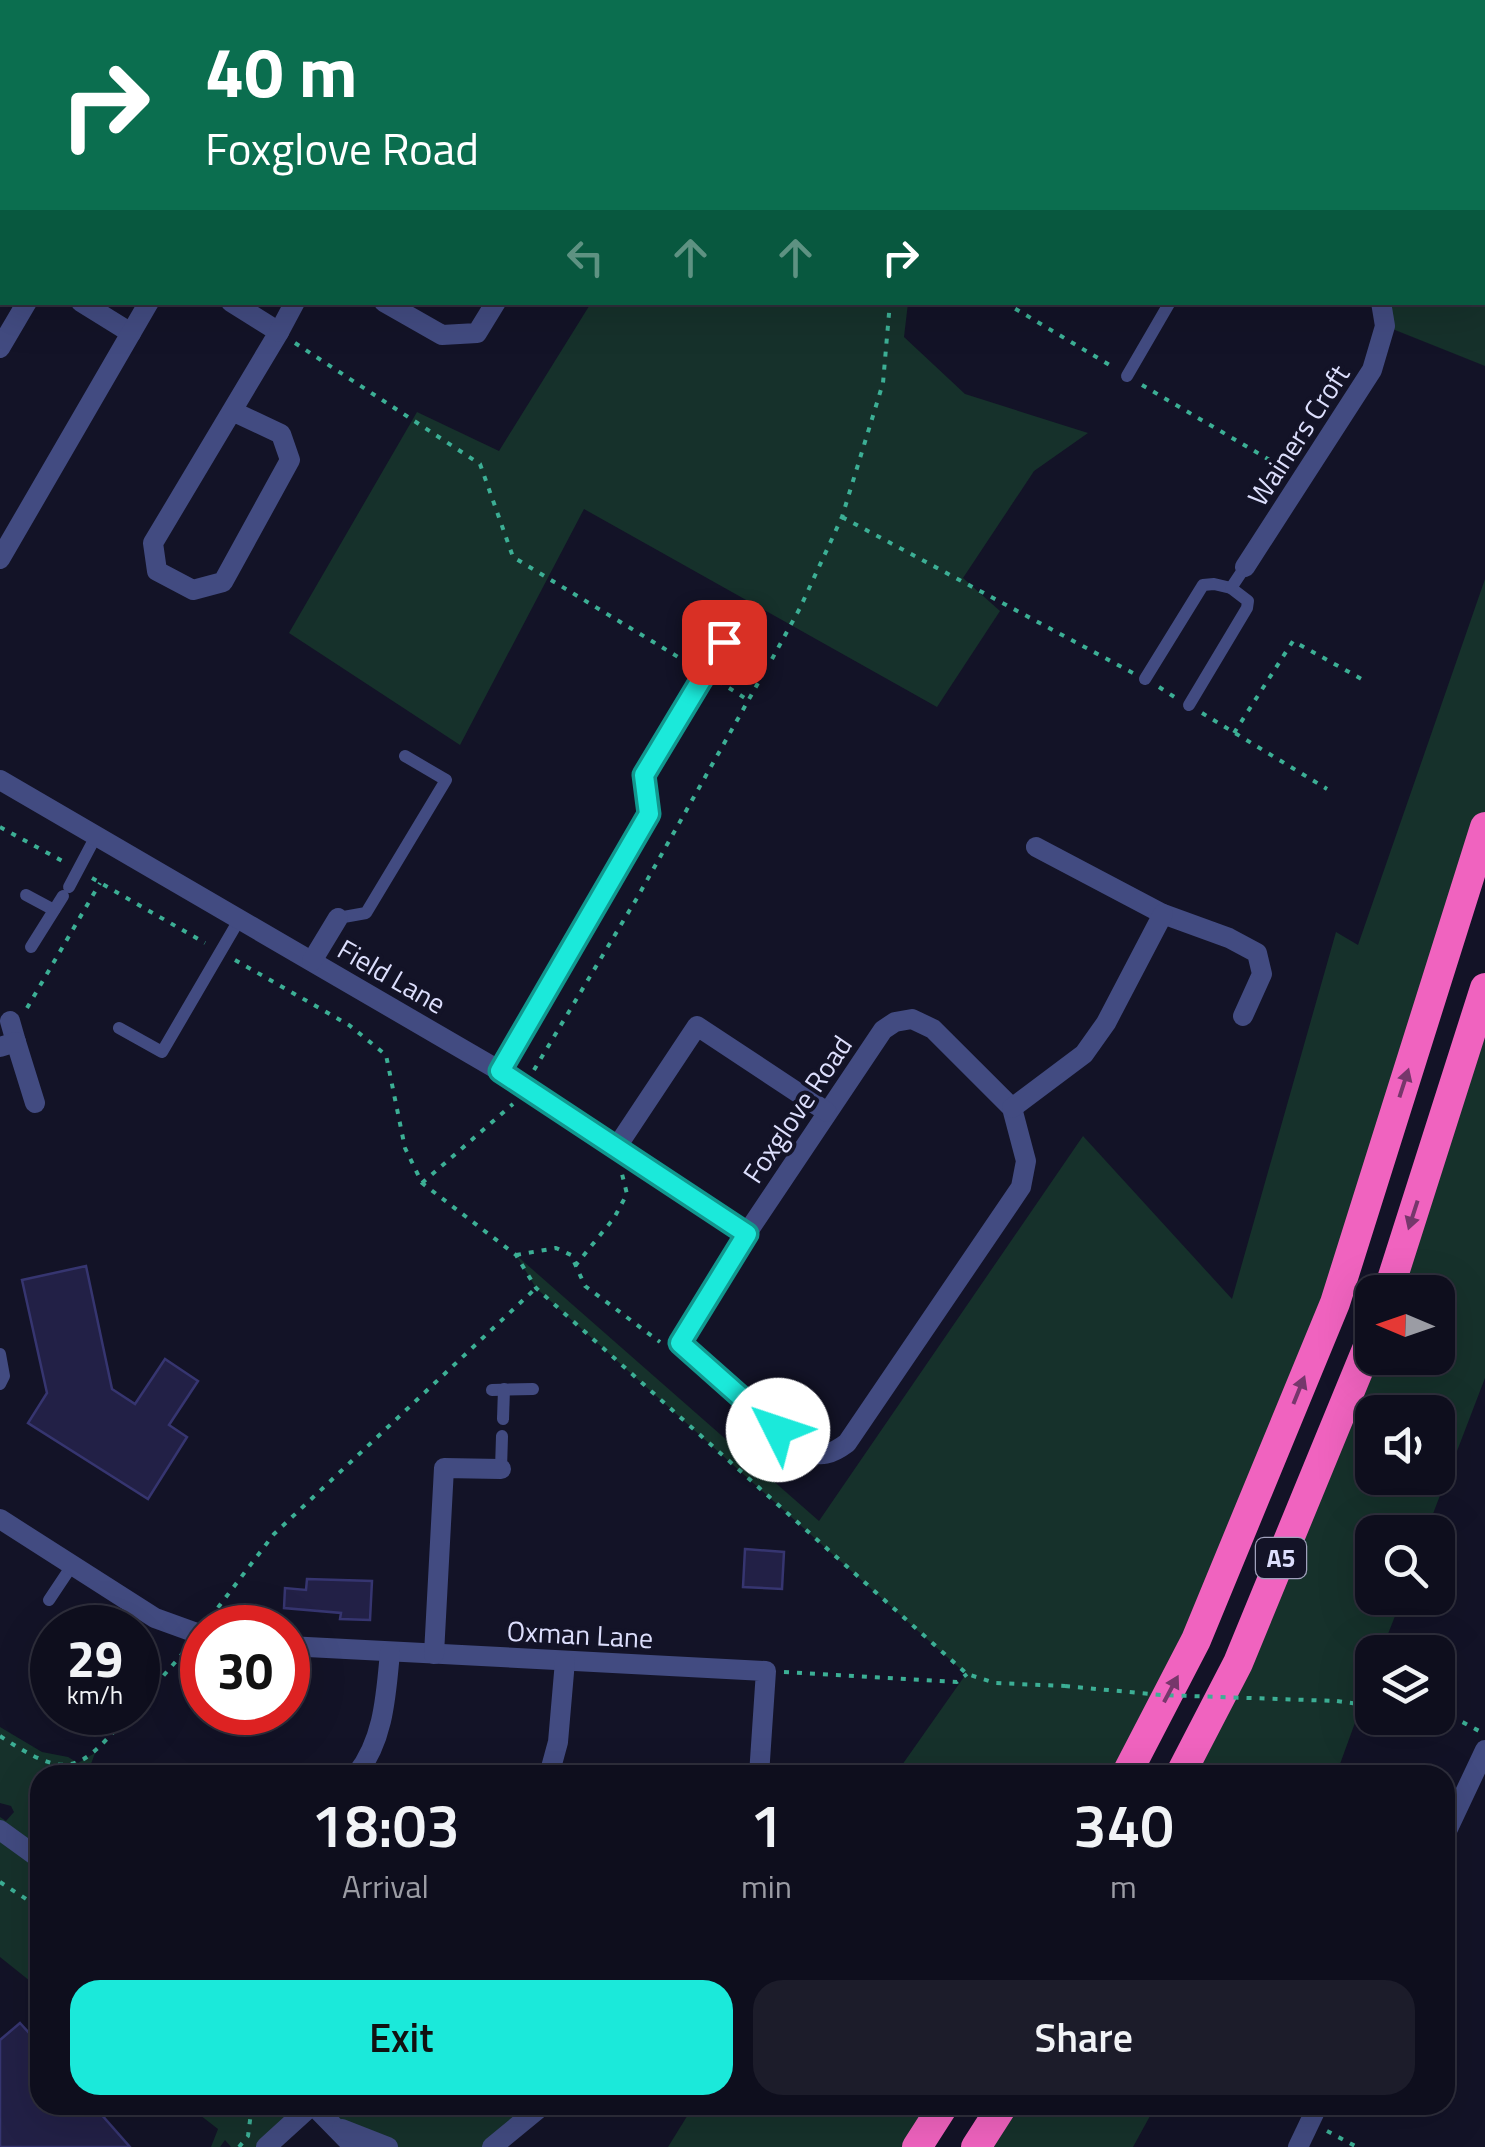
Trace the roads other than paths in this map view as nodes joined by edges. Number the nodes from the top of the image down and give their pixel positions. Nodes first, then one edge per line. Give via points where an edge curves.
1 (25, 305) edge
2 (86, 305) edge
3 (147, 305) edge
4 (236, 305) edge
5 (293, 305) edge
6 (389, 305) edge
7 (494, 305) edge
8 (1168, 305) edge
9 (1381, 305) edge
10 (278, 332) junction
11 (131, 333) junction
12 (0, 348) edge
13 (1127, 376) road end
14 (232, 410) junction
15 (0, 559) edge
16 (1245, 567) joint
17 (1232, 588) junction
18 (756, 662) dead end
19 (1145, 679) road end
20 (1189, 705) road end
21 (405, 756) dead end
22 (0, 780) edge
23 (649, 814) joint
24 (1485, 827) edge
25 (96, 836) junction
26 (1036, 847) dead end
27 (26, 894) dead end
28 (54, 910) junction
29 (1163, 914) junction
30 (338, 918) joint
31 (239, 920) junction
32 (31, 947) dead end
33 (312, 961) junction
34 (1485, 988) edge
35 (1243, 1016) dead end
36 (118, 1028) dead end
37 (10, 1035) edge
38 (500, 1071) junction
39 (35, 1103) dead end
40 (1012, 1108) junction
41 (827, 1112) junction
42 (616, 1148) junction
43 (747, 1234) junction
44 (1393, 1275) edge
45 (0, 1354) edge
46 (1356, 1375) edge
47 (0, 1384) edge
48 (533, 1390) dead end
49 (503, 1419) dead end
50 (502, 1436) dead end
51 (501, 1470) joint
52 (0, 1519) edge
53 (71, 1567) junction
54 (49, 1600) dead end
55 (180, 1626) edge
56 (310, 1647) edge
57 (390, 1652) junction
58 (434, 1654) junction
59 (565, 1662) junction
60 (1485, 1750) edge
61 (364, 1765) edge
62 (552, 1765) edge
63 (760, 1765) edge
64 (1131, 1765) edge
65 (1185, 1765) edge
66 (1455, 1814) edge
67 (0, 1830) edge
68 (30, 1852) edge
69 (301, 2115) edge
70 (323, 2115) edge
71 (531, 2115) edge
72 (938, 2115) edge
73 (996, 2115) edge
74 (1313, 2115) edge
75 (336, 2126) junction
76 (266, 2147) edge
77 (354, 2147) edge
78 (388, 2147) edge
79 (492, 2147) edge
80 (917, 2147) edge
81 (976, 2147) edge
82 (1298, 2147) edge

1 - 12 street
2 - 11 street
3 - 11 street
4 - 10 street
5 - 10 street
6 - 7 street via 442,335 478,333
8 - 13 lane
9 - 16 street, Wainers Croft via 1385,326 1372,370
10 - 14 street
11 - 15 street
14 - 14 street via 153,543 157,571 193,590 223,582 290,460 281,434
16 - 17 lane
17 - 19 lane via 1204,585
17 - 20 lane via 1247,608
18 - 23 lane via 724,642 644,775
21 - 30 lane via 446,780 366,913
22 - 25 street, Field Lane
23 - 38 street
64 -> 24 highway, A5 via 1196,1640 1334,1303
25 - 28 lane
25 - 31 street, Field Lane
26 - 29 street
27 - 28 lane
28 - 32 lane
29 - 35 street via 1257,953 1262,974
29 - 40 street via 1084,1054
30 - 33 street
31 - 33 street, Field Lane
31 - 36 lane via 162,1052
33 - 38 street, Field Lane
34 -> 44 highway
37 - 39 street
38 - 42 street, Field Lane
40 - 41 street, Foxglove Road via 933,1029 912,1020 884,1030
40 - 43 street, Foxglove Road via 1026,1162 1021,1187 848,1444 833,1454 802,1451 680,1343
41 - 42 street via 697,1026
41 - 43 street, Foxglove Road
42 - 43 street, Field Lane
45 - 47 lane
46 - 65 highway, A5 via 1238,1662
48 - 49 lane via 498,1389
50 - 51 lane
51 - 58 street via 444,1468
52 - 53 street
53 - 54 lane
53 - 55 street via 155,1618
56 - 57 street, Oxman Lane
57 - 58 street, Oxman Lane
57 - 61 street via 385,1713
58 - 59 street, Oxman Lane
59 - 62 street
59 - 63 street, Oxman Lane via 766,1670
60 - 66 street
67 - 68 street
69 - 76 street
70 - 75 street
71 - 79 street
72 - 80 highway
73 - 81 highway
74 - 82 street
75 - 77 street
75 - 78 street

